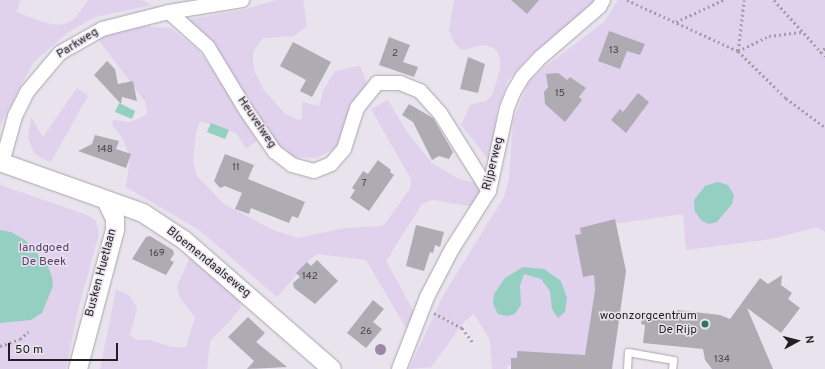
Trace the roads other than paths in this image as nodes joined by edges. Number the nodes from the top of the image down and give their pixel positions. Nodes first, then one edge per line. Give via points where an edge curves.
1 (242, 0) edge
2 (603, 0) edge
3 (169, 12) junction
4 (1, 163) edge
5 (489, 192) junction
6 (107, 202) junction
7 (78, 369) edge
8 (332, 369) edge
9 (399, 369) edge
10 (627, 369) edge
11 (672, 369) edge

1 - 3 street, Parkweg
2 - 5 street, Rijperweg via 599,7 523,76 507,108
3 - 4 street, Parkweg via 102,29 60,53 27,92 16,116
3 - 5 street, Heuvelweg via 208,47 275,152 292,166 314,171 331,164 344,149 357,108 377,83 400,83 420,91 440,113
4 - 6 street, Bloemendaalseweg via 99,196
5 - 9 street, Rijperweg via 452,249 422,307
6 - 7 street, Busken Huetlaan via 115,219 115,230
6 - 8 street, Bloemendaalseweg via 143,213 184,240
10 - 11 lane via 628,352 674,360

